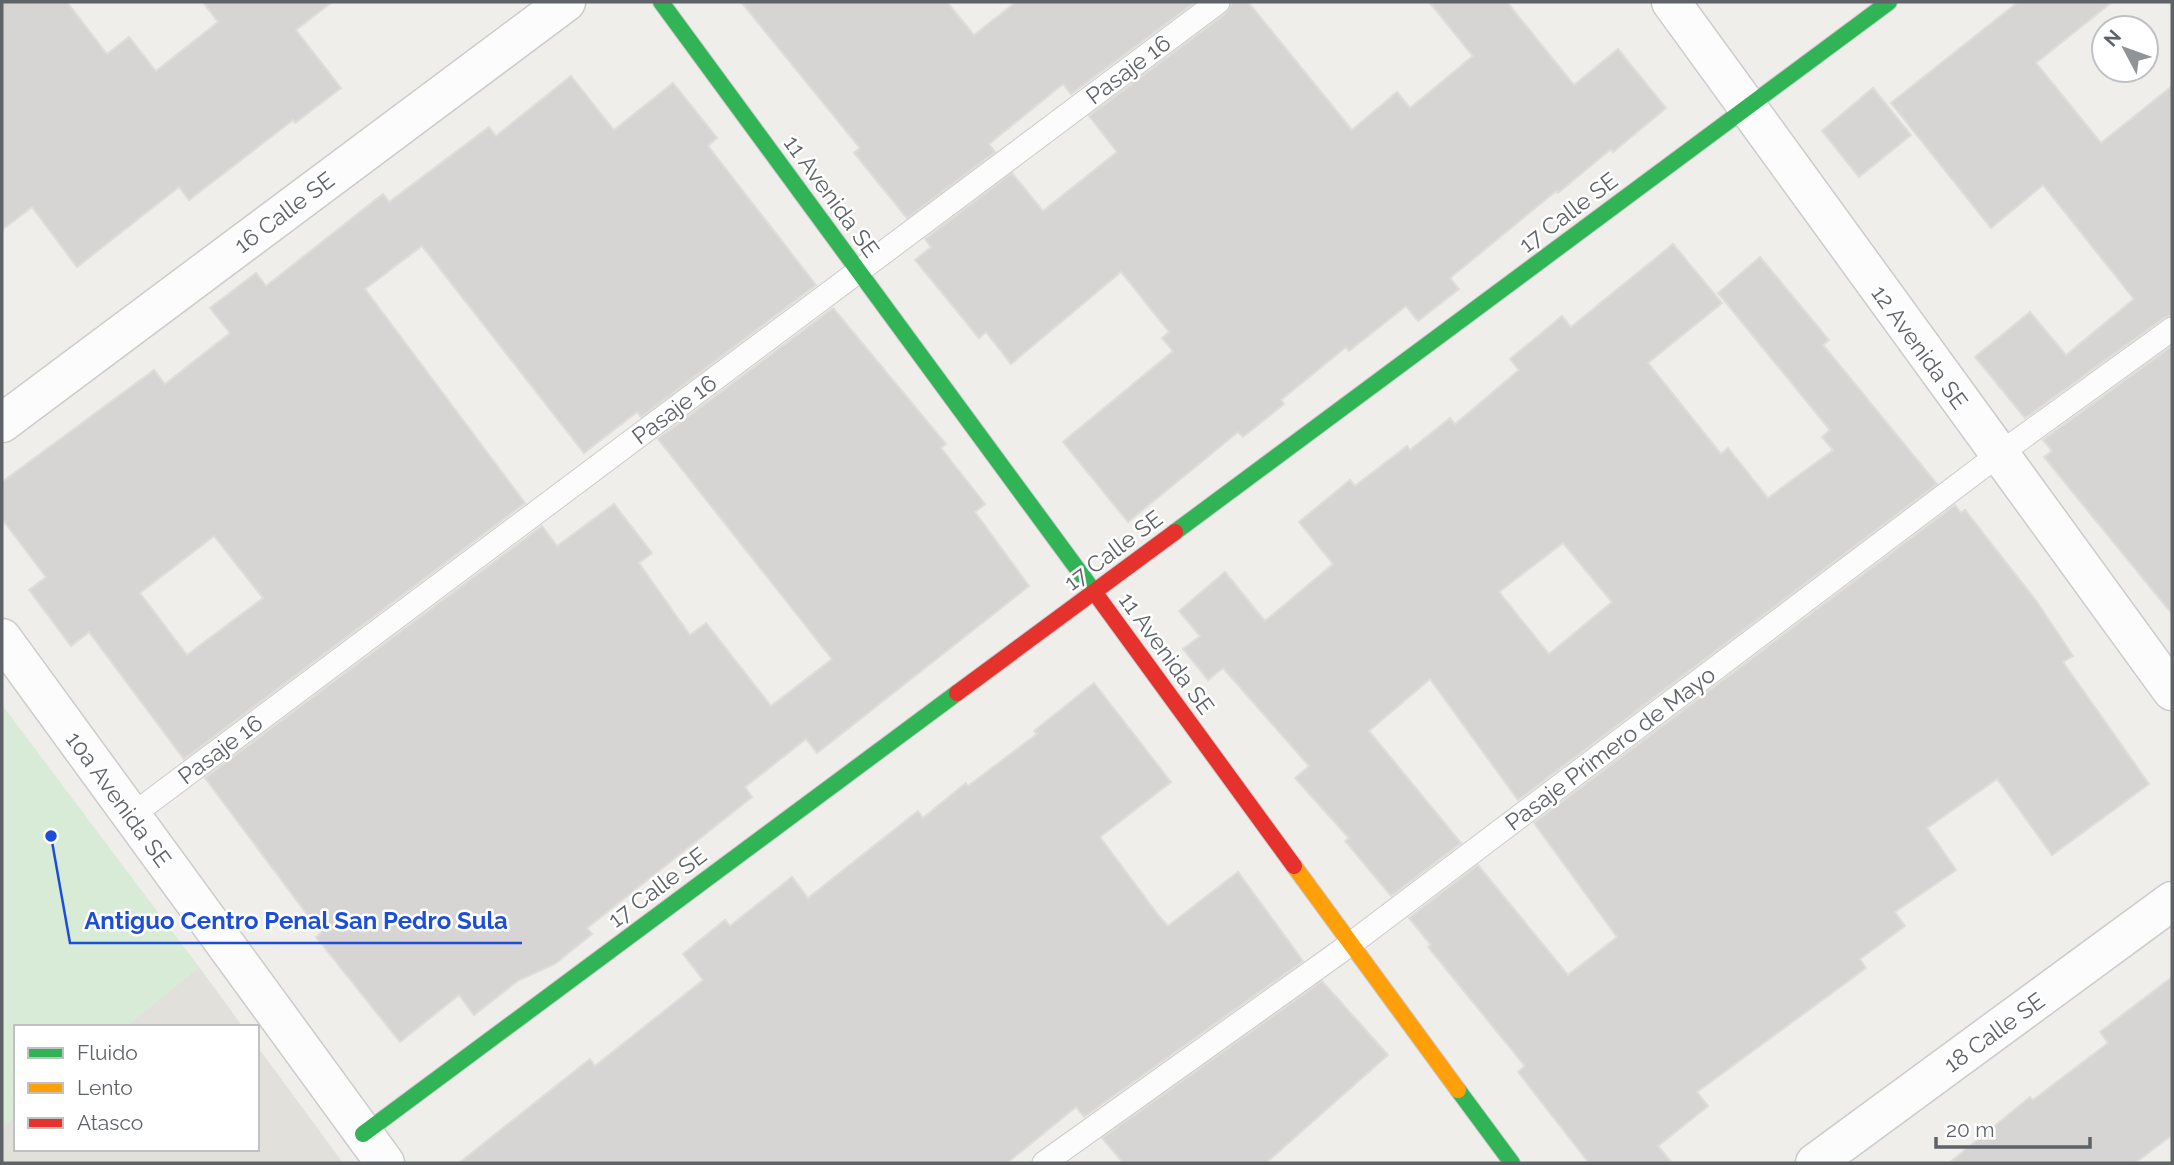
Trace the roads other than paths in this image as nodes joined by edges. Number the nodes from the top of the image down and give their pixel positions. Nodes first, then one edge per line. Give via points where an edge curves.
1 (566, 2) edge
2 (661, 2) edge
3 (1217, 2) edge
4 (1671, 2) edge
5 (1889, 2) edge
6 (1747, 107) junction
7 (859, 271) junction
8 (2172, 330) edge
9 (2, 423) edge
10 (1998, 455) junction
11 (1094, 592) junction
12 (2, 638) edge
13 (2172, 691) edge
14 (131, 816) junction
15 (2172, 901) edge
16 (1352, 943) junction
17 (374, 1148) edge
18 (1044, 1163) edge
19 (1513, 1163) edge
20 (1815, 1163) edge

1 - 9 street, 16 Calle SE
2 - 7 street, 11 Avenida SE
3 - 7 lane, Pasaje 16
4 - 6 street, 12 Avenida SE
5 - 6 street, 17 Calle SE
6 - 10 street, 12 Avenida SE
6 - 11 street, 17 Calle SE
7 - 11 street, 11 Avenida SE
7 - 14 lane, Pasaje 16
8 - 10 lane, Pasaje Primero de Mayo
10 - 13 street, 12 Avenida SE
10 - 16 lane, Pasaje Primero de Mayo
11 - 16 street, 11 Avenida SE
11 - 17 street, 17 Calle SE
12 - 14 street, 10a Avenida SE
14 - 17 street, 10a Avenida SE
15 - 20 street, 18 Calle SE
16 - 18 lane, Pasaje Primero de Mayo
16 - 19 street, 11 Avenida SE

